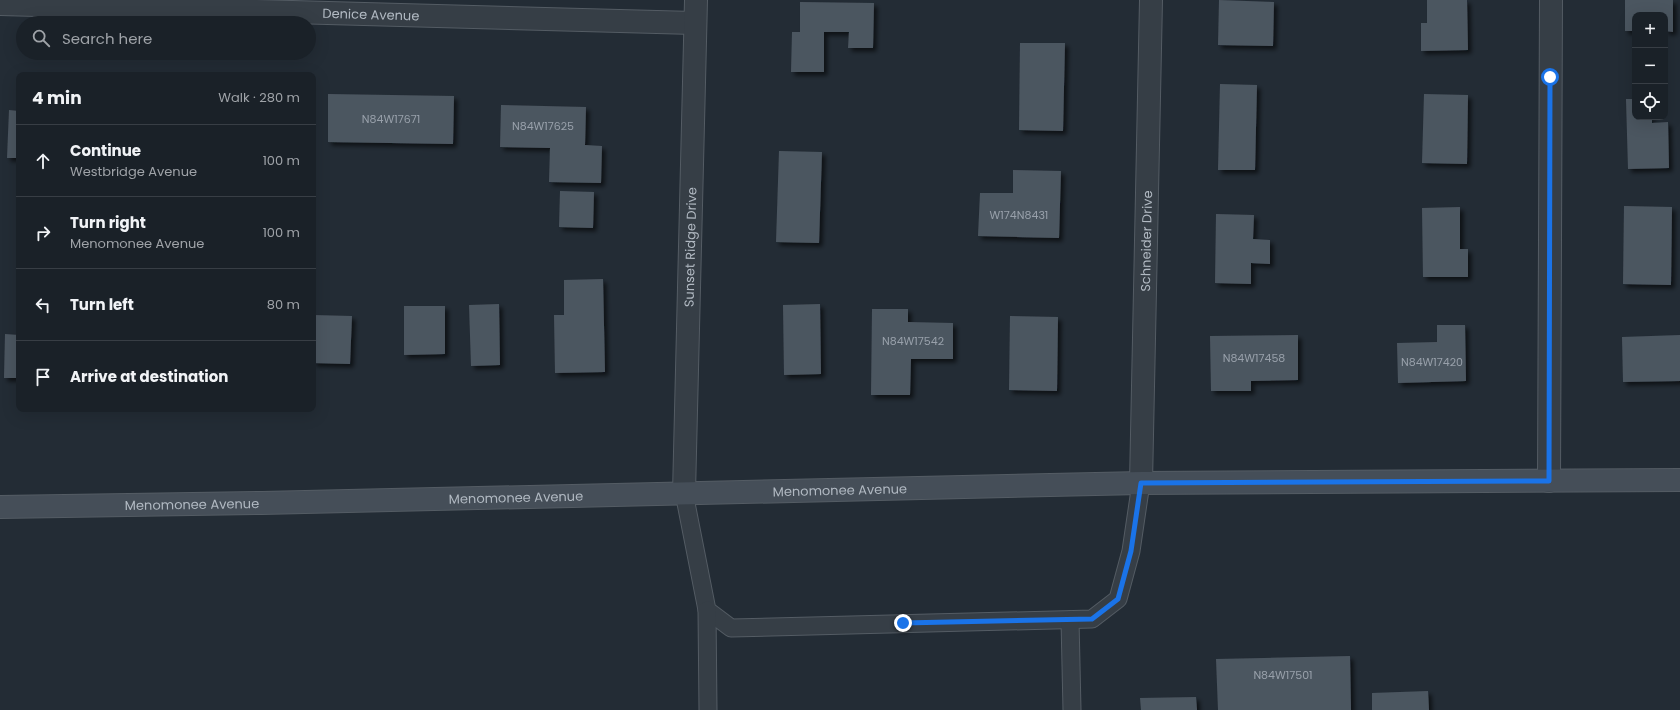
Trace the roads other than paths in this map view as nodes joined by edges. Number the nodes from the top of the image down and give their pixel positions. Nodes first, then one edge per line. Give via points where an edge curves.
1 (696, 0) edge
2 (1151, 0) edge
3 (1551, 0) edge
4 (0, 4) edge
5 (694, 23) junction
6 (1680, 480) edge
7 (1549, 481) junction
8 (1141, 483) junction
9 (684, 493) junction
10 (0, 507) edge
11 (707, 610) junction
12 (1070, 620) junction
13 (708, 710) edge
14 (1072, 710) edge

1 - 5 street, Sunset Ridge Drive
2 - 8 street, Schneider Drive
3 - 7 street
4 - 5 street, Denice Avenue
5 - 9 street, Sunset Ridge Drive
6 - 7 street, Menomonee Avenue
7 - 8 street, Menomonee Avenue
8 - 9 street, Menomonee Avenue
8 - 12 lane via 1131,551 1118,599 1092,619
9 - 10 street, Menomonee Avenue
9 - 11 lane
11 - 12 lane via 731,628
11 - 13 lane
12 - 14 lane

